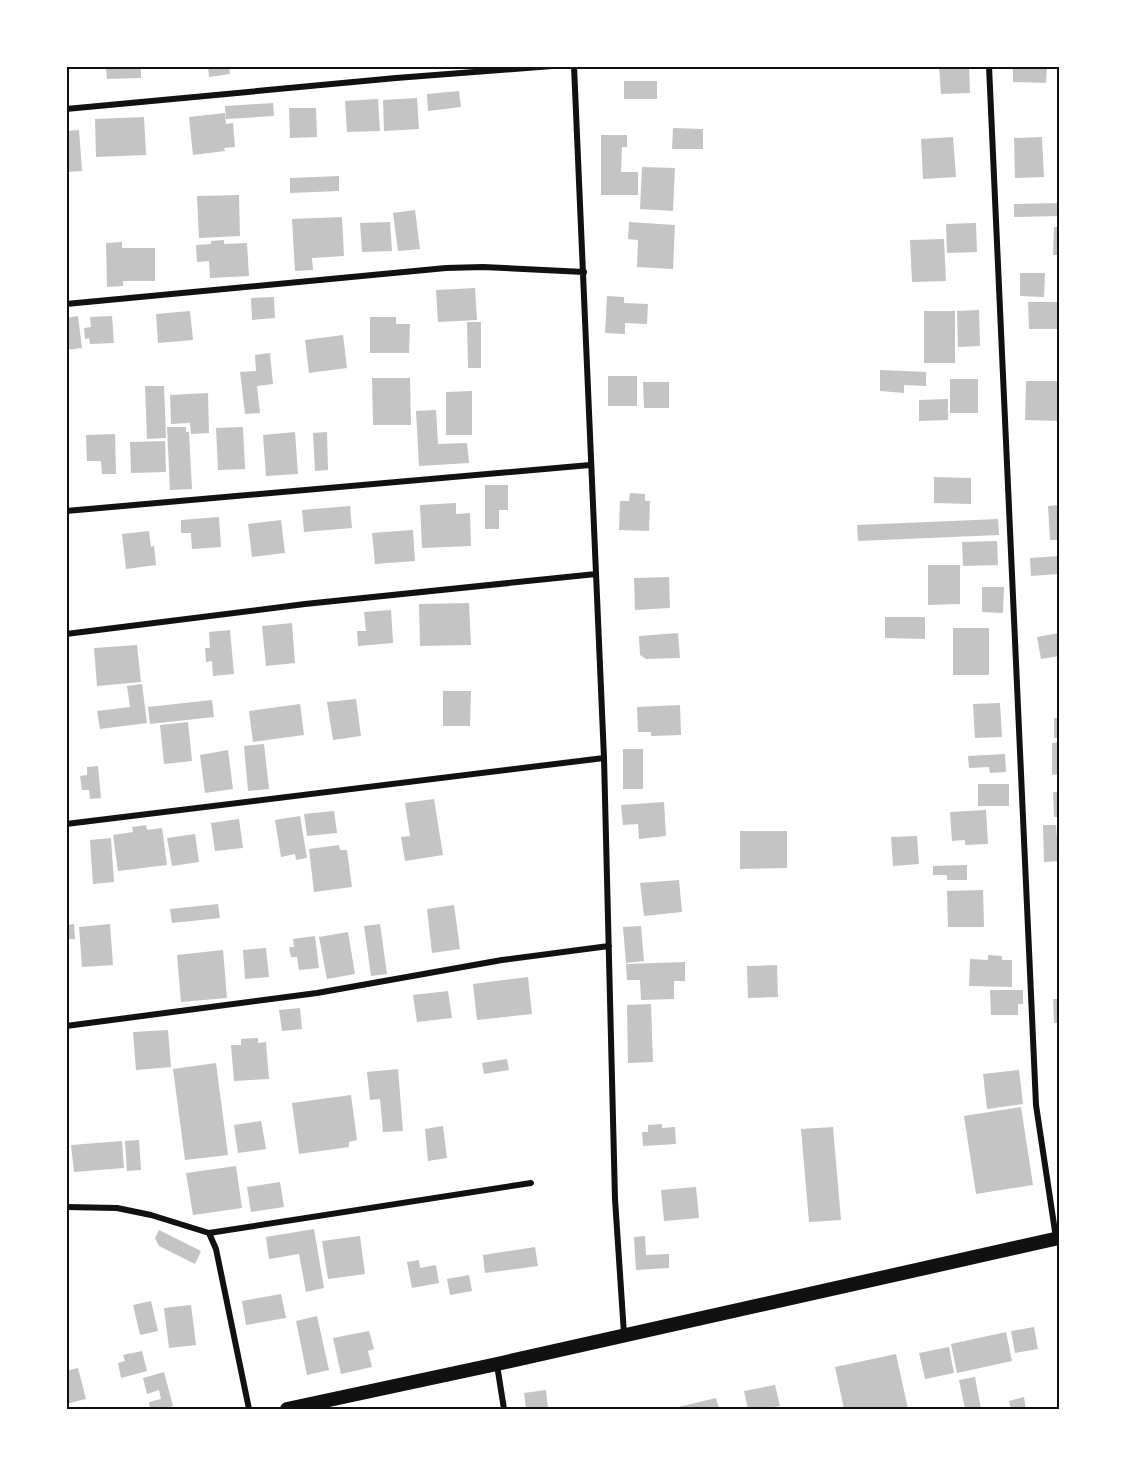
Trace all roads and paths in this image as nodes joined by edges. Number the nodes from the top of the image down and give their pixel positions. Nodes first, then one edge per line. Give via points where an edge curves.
1 (552, 66) edge
2 (574, 66) edge
3 (989, 66) edge
4 (66, 109) edge
5 (584, 272) junction
6 (66, 304) edge
7 (590, 465) junction
8 (66, 511) edge
9 (596, 574) junction
10 (66, 634) edge
11 (604, 758) junction
12 (66, 824) edge
13 (609, 946) junction
14 (66, 1026) edge
15 (531, 1183) dead end
16 (66, 1207) edge
17 (208, 1233) junction
18 (1058, 1238) edge
19 (624, 1335) junction
20 (497, 1364) junction
21 (249, 1409) edge
22 (287, 1409) edge
23 (504, 1409) edge

1 - 4 street
2 - 5 street
3 - 18 street via 1036,1105
5 - 6 street via 446,268
5 - 7 street
7 - 8 street
7 - 9 street
9 - 10 street
9 - 11 street
11 - 12 street
11 - 13 street
13 - 14 street via 502,960 317,993
13 - 19 street via 615,1199
15 - 17 street
16 - 17 street via 117,1208
17 - 21 street via 216,1249
18 - 19 highway
19 - 20 highway
20 - 22 highway
20 - 23 street

